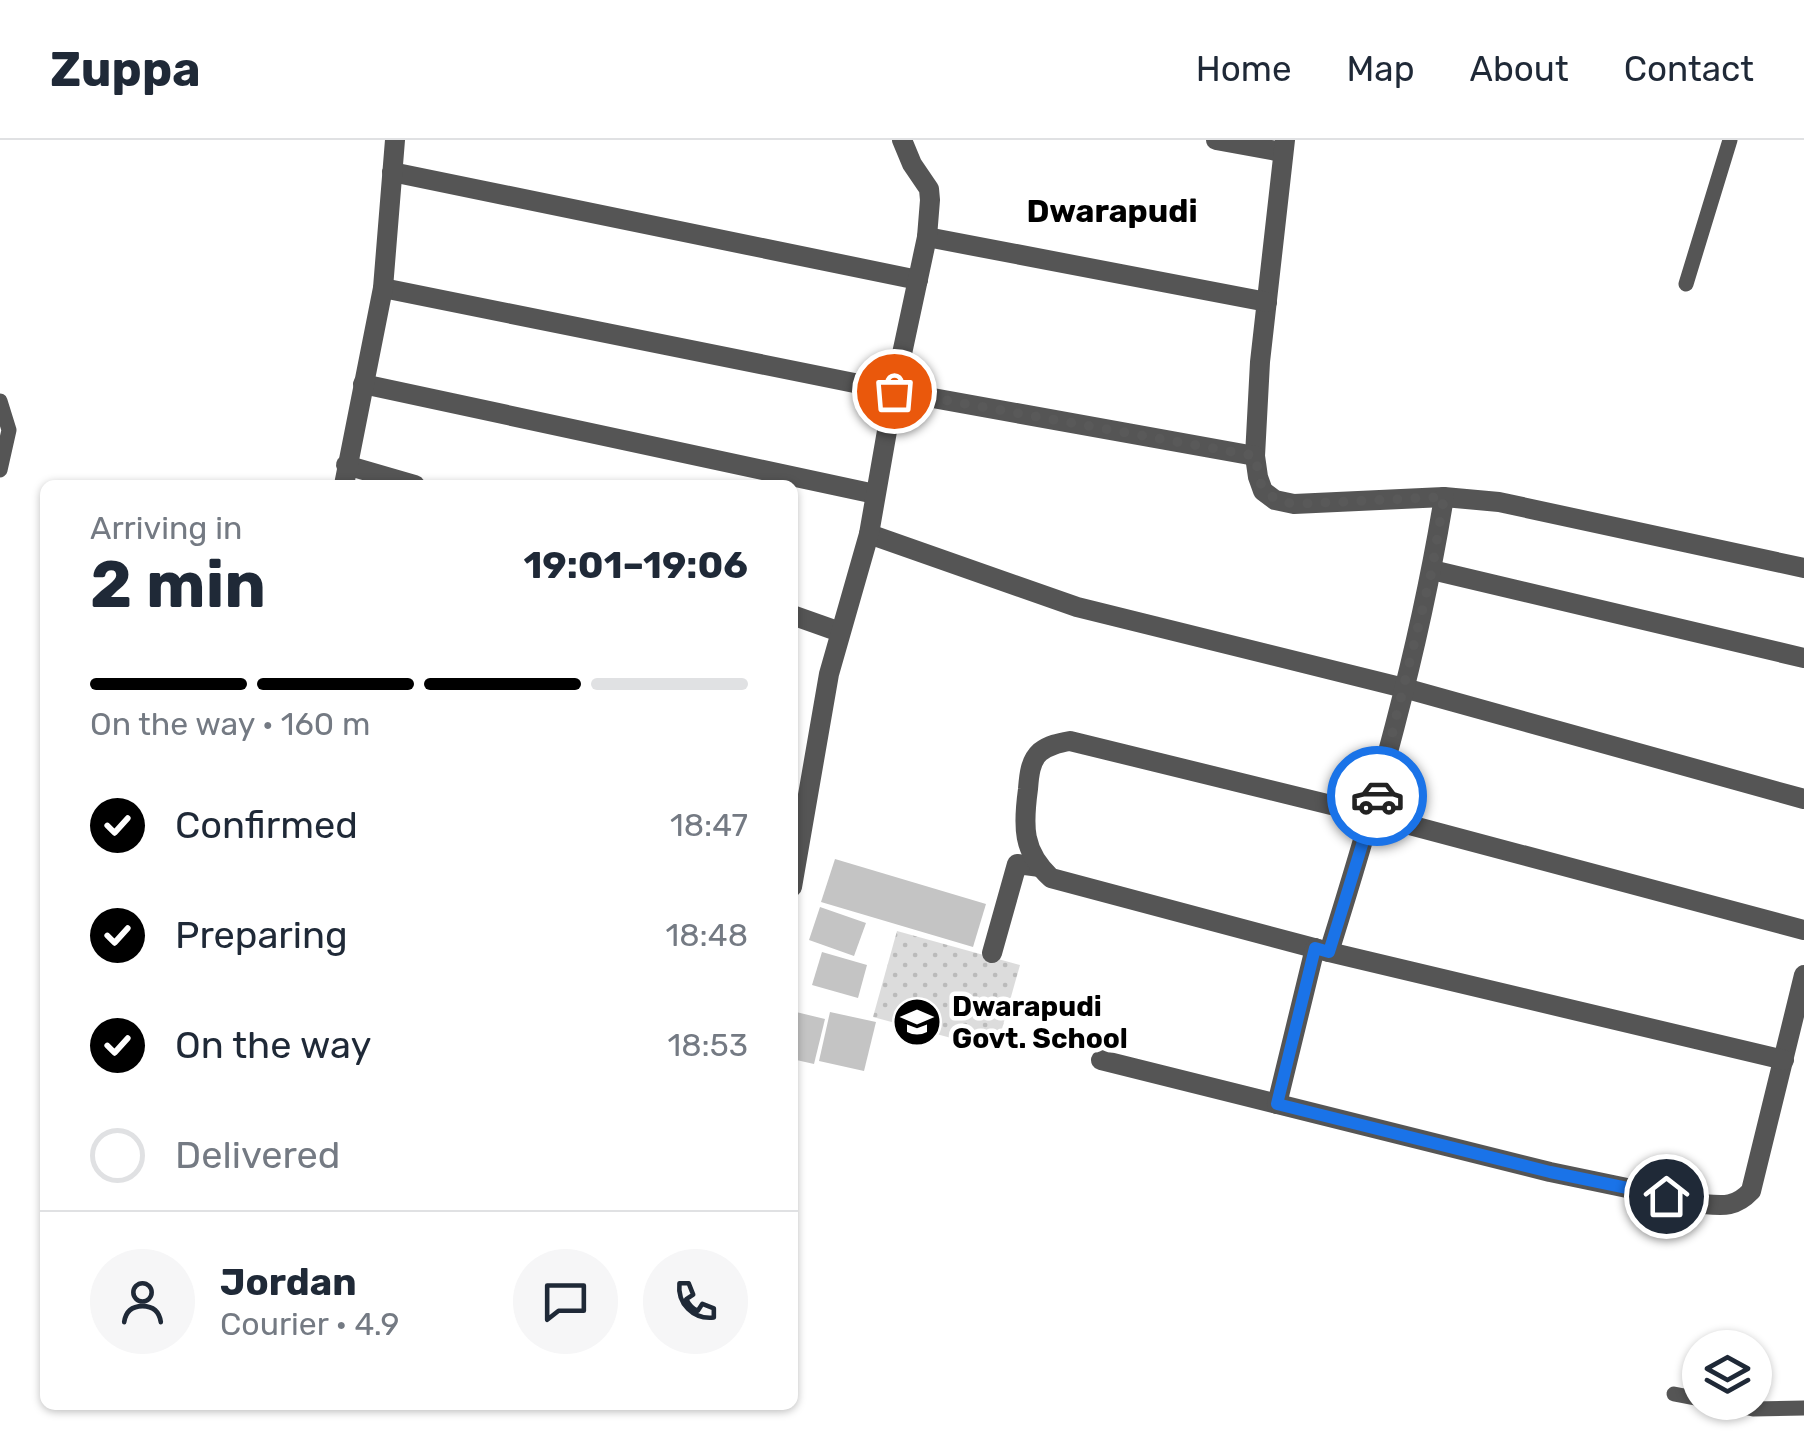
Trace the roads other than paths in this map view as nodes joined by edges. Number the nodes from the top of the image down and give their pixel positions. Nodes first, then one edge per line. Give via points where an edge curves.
1 (395, 140) edge
2 (902, 140) edge
3 (1216, 140) edge
4 (1730, 140) edge
5 (1283, 146) edge
6 (392, 172) junction
7 (927, 237) junction
8 (918, 280) junction
9 (1686, 284) dead end
10 (383, 288) junction
11 (1267, 302) junction
12 (363, 384) junction
13 (894, 391) junction
14 (0, 402) edge
15 (1256, 456) junction
16 (0, 470) edge
17 (345, 475) edge
18 (380, 480) edge
19 (875, 494) junction
20 (1444, 497) junction
21 (869, 534) junction
22 (1804, 568) edge
23 (1432, 570) junction
24 (798, 617) edge
25 (840, 632) junction
26 (1804, 658) edge
27 (1404, 688) junction
28 (802, 765) edge
29 (1804, 799) edge
30 (798, 814) edge
31 (1372, 815) junction
32 (1040, 868) junction
33 (1804, 930) edge
34 (1322, 950) junction
35 (992, 953) dead end
36 (1804, 975) edge
37 (1101, 1060) dead end
38 (1784, 1060) junction
39 (1277, 1104) junction
40 (1674, 1394) dead end
41 (1682, 1396) edge
42 (1804, 1408) edge
43 (1772, 1409) edge

1 - 6 street
2 - 7 street via 929,189
3 - 5 street
4 - 9 lane
5 - 11 street
6 - 8 street
6 - 10 street
7 - 8 street
7 - 11 street
8 - 13 street
10 - 12 street
10 - 13 street
11 - 15 street
12 - 17 street
12 - 19 street
13 - 15 street
13 - 19 street
14 - 16 lane via 8,430
15 - 20 street via 1264,491 1275,500
17 - 18 street
19 - 21 street
20 - 22 street via 1499,502
20 - 23 street
21 - 25 street
21 - 27 street via 1076,607
23 - 26 street
23 - 27 street
24 - 25 street
25 - 28 street
27 - 29 street
27 - 31 street
28 - 30 street
31 - 32 street via 1070,741 1042,750 1030,770 1023,822
31 - 33 street
31 - 34 street
32 - 34 street via 1050,878
32 - 35 street via 1017,864
34 - 38 street
34 - 39 street
36 - 38 street
37 - 39 street
38 - 39 street via 1751,1192 1730,1206 1550,1172
40 - 41 lane
42 - 43 lane

